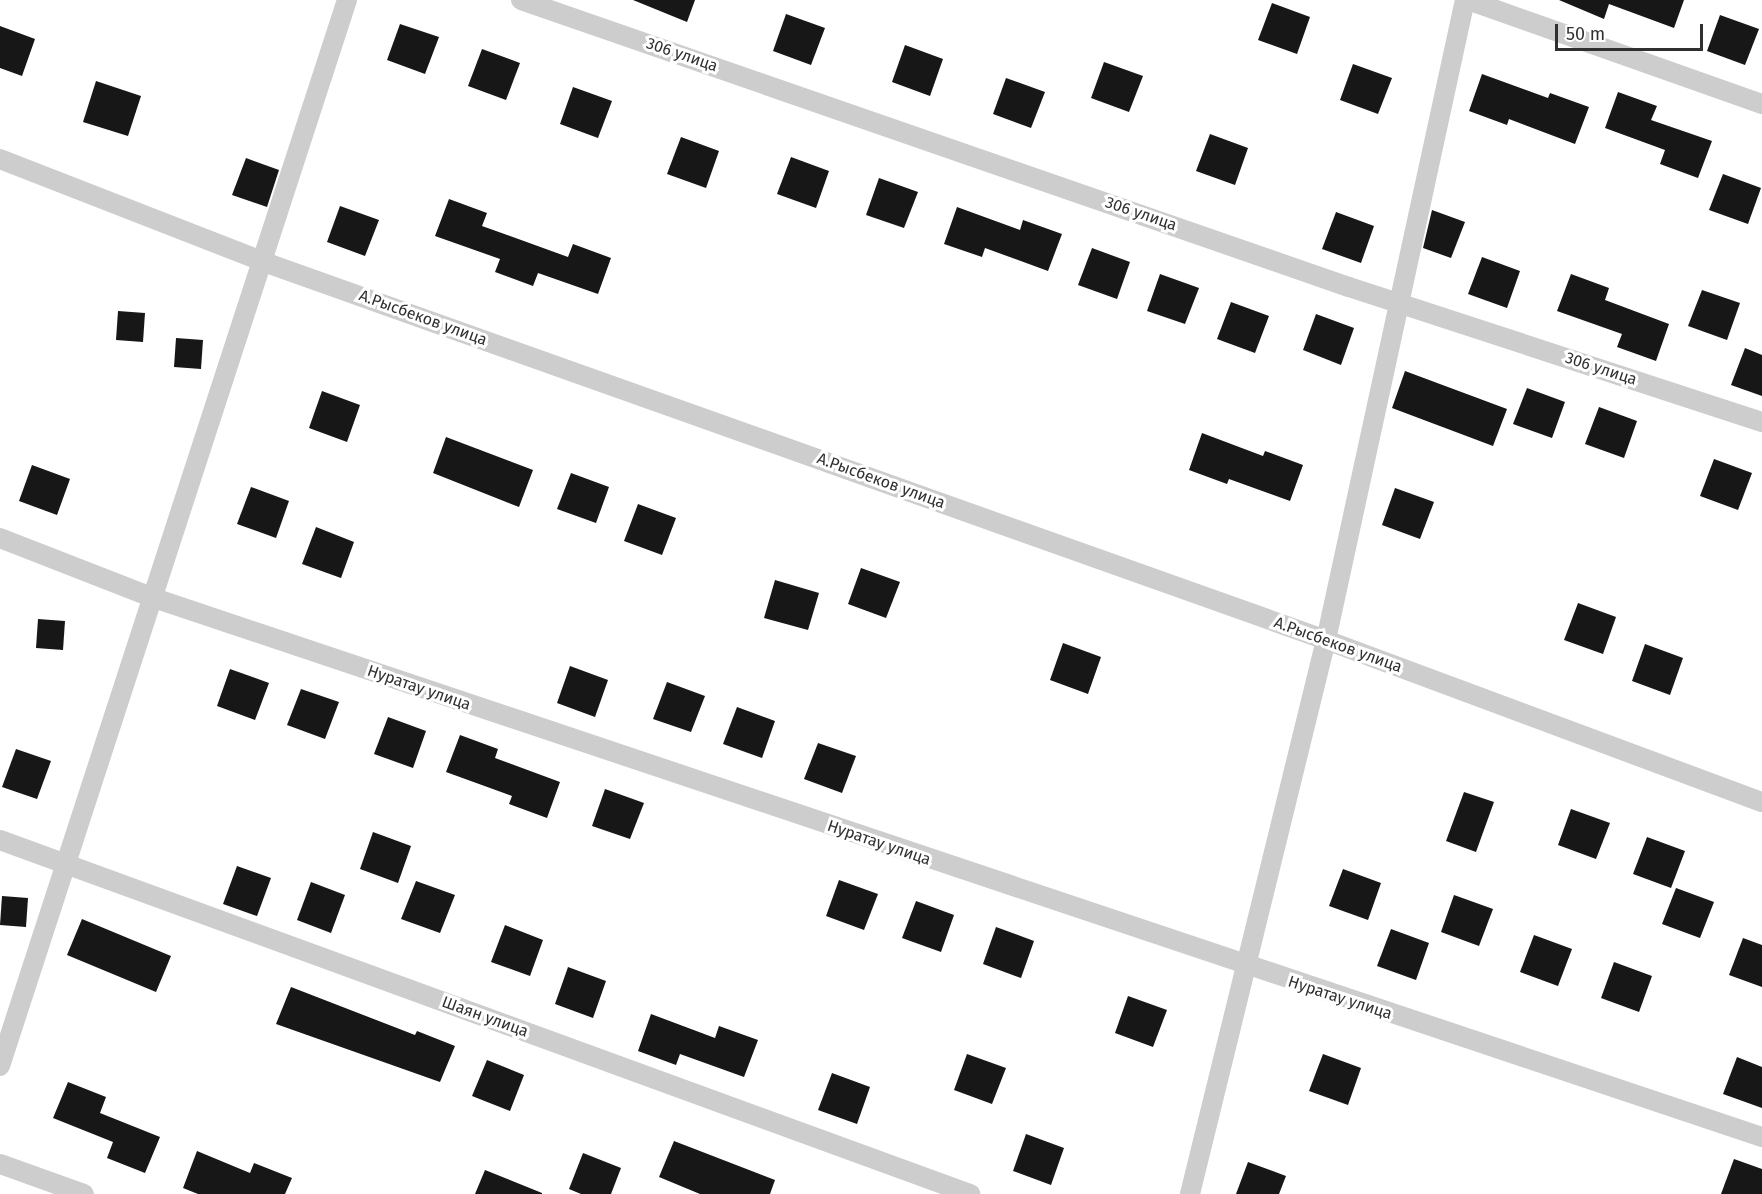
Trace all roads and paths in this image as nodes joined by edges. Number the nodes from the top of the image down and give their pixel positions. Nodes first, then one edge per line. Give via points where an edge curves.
1 (347, 0) edge
2 (521, 0) edge
3 (1466, 0) edge
4 (1762, 104) edge
5 (0, 159) edge
6 (264, 262) junction
7 (1398, 303) junction
8 (1762, 422) edge
9 (0, 538) edge
10 (151, 597) junction
11 (1326, 640) junction
12 (1762, 802) edge
13 (0, 840) edge
14 (65, 864) junction
15 (1245, 967) junction
16 (0, 1066) edge
17 (1762, 1137) edge
18 (0, 1164) edge
19 (84, 1194) edge
20 (970, 1194) edge
21 (1190, 1194) edge

1 - 6 street
2 - 7 street, 306 улица
3 - 4 street
3 - 7 street
5 - 6 street, А.Рысбеков улица
6 - 10 street
6 - 11 street, А.Рысбеков улица
7 - 8 street, 306 улица
7 - 11 street
9 - 10 street, Нуратау улица
10 - 14 street
10 - 15 street, Нуратау улица
11 - 12 street, А.Рысбеков улица
11 - 15 street
13 - 14 street, Шаян улица
14 - 16 street
14 - 20 street, Шаян улица
15 - 17 street, Нуратау улица
15 - 21 street
18 - 19 street

